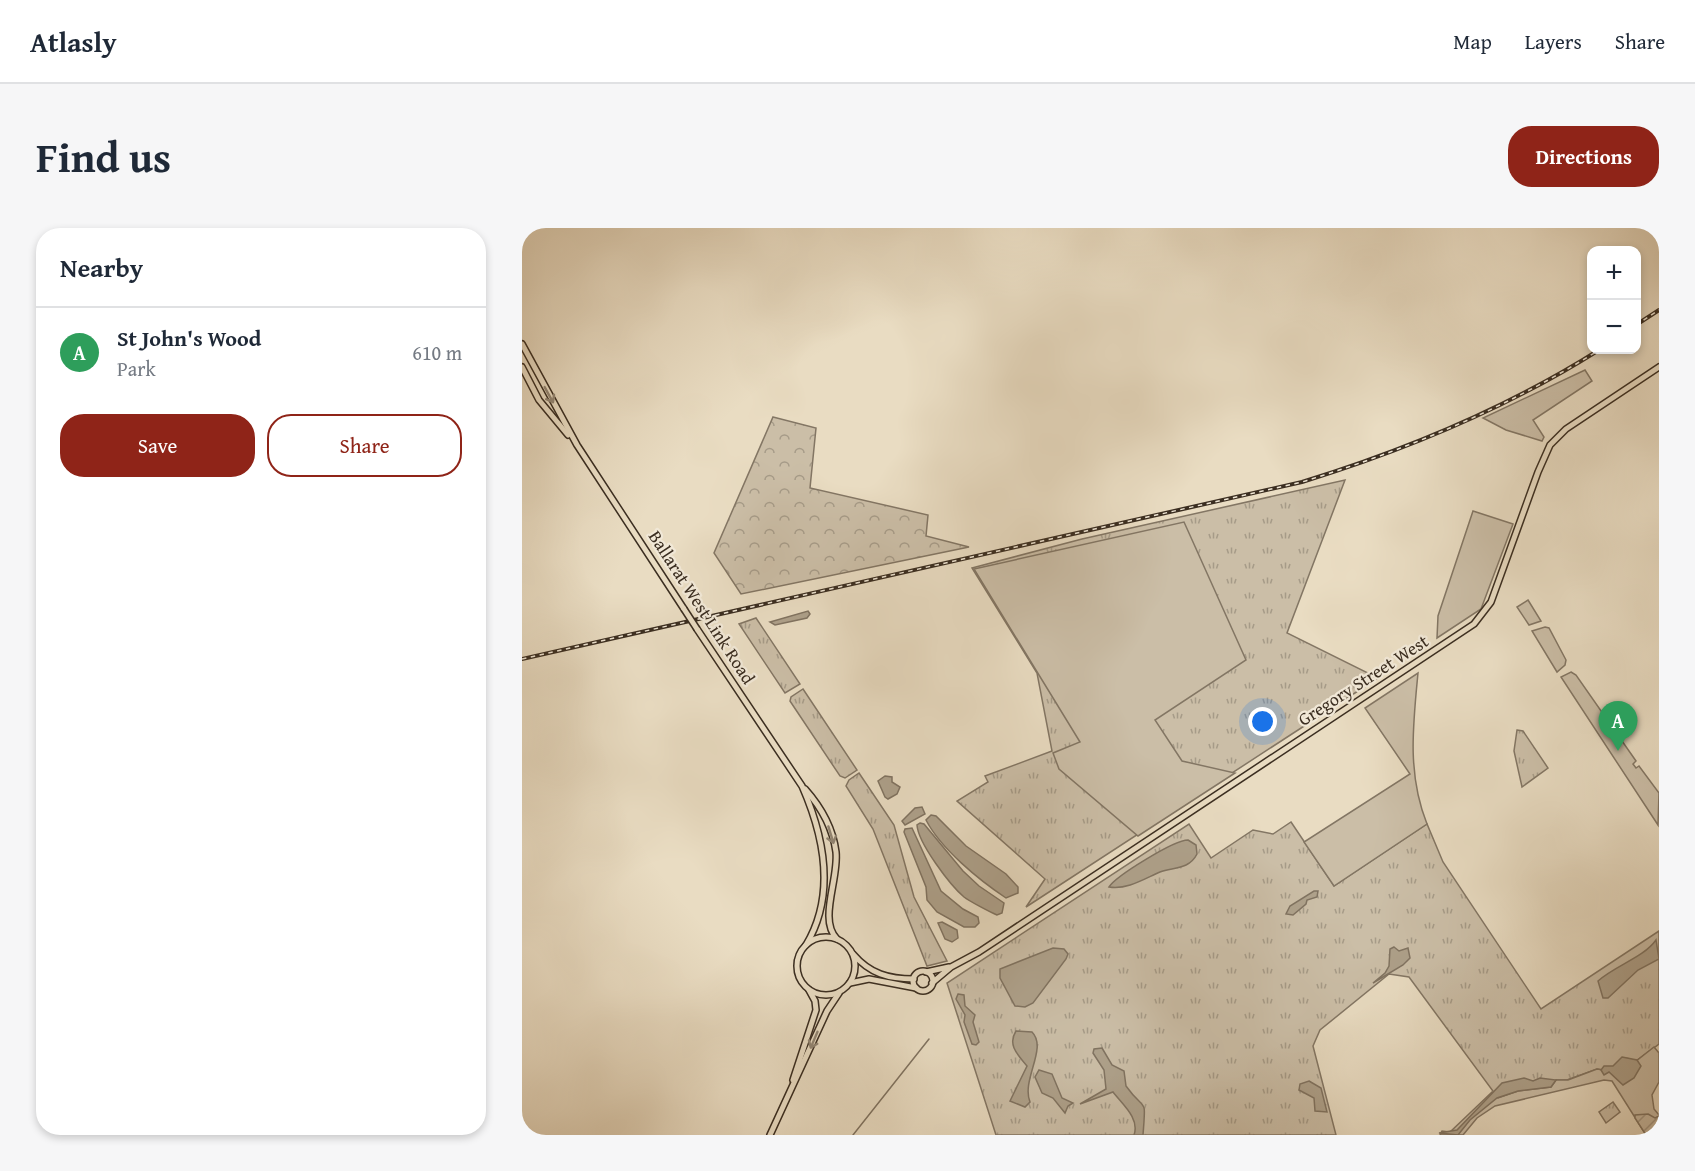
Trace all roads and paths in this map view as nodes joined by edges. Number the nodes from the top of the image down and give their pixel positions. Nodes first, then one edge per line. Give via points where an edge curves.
1 (522, 344) edge
2 (522, 367) edge
3 (1659, 367) edge
4 (577, 445) junction
5 (802, 786) junction
6 (838, 940) junction
7 (806, 945) junction
8 (850, 951) junction
9 (951, 967) junction
10 (926, 972) junction
11 (914, 979) junction
12 (933, 983) junction
13 (807, 987) junction
14 (845, 987) junction
15 (916, 988) junction
16 (788, 1099) junction
17 (770, 1135) edge

1 -> 4 main road, Ballarat West Link Road
2 - 4 main road, Ballarat West Link Road via 539,400
3 - 9 main road, Gregory Street West via 1566,429 1550,445 1491,602 1474,624
4 - 5 main road, Ballarat West Link Road, bridge
5 -> 6 main road, Ballarat West Link Road via 821,810 834,844 836,880 828,921
5 - 7 main road, Ballarat West Link Road via 819,826 825,861 822,903
6 - 7 main road via 819,938
6 - 8 main road
7 - 13 main road via 797,967
8 - 11 main road via 878,974
8 - 14 main road via 854,971
9 - 10 main road
9 - 12 main road, Gregory Street West
10 - 11 main road via 920,972
10 - 12 main road
11 - 15 main road
12 - 15 main road via 924,991
13 - 14 main road via 824,994
13 - 16 main road via 816,1010
14 - 15 main road via 866,979
14 -> 16 main road via 828,1008
16 - 17 main road

